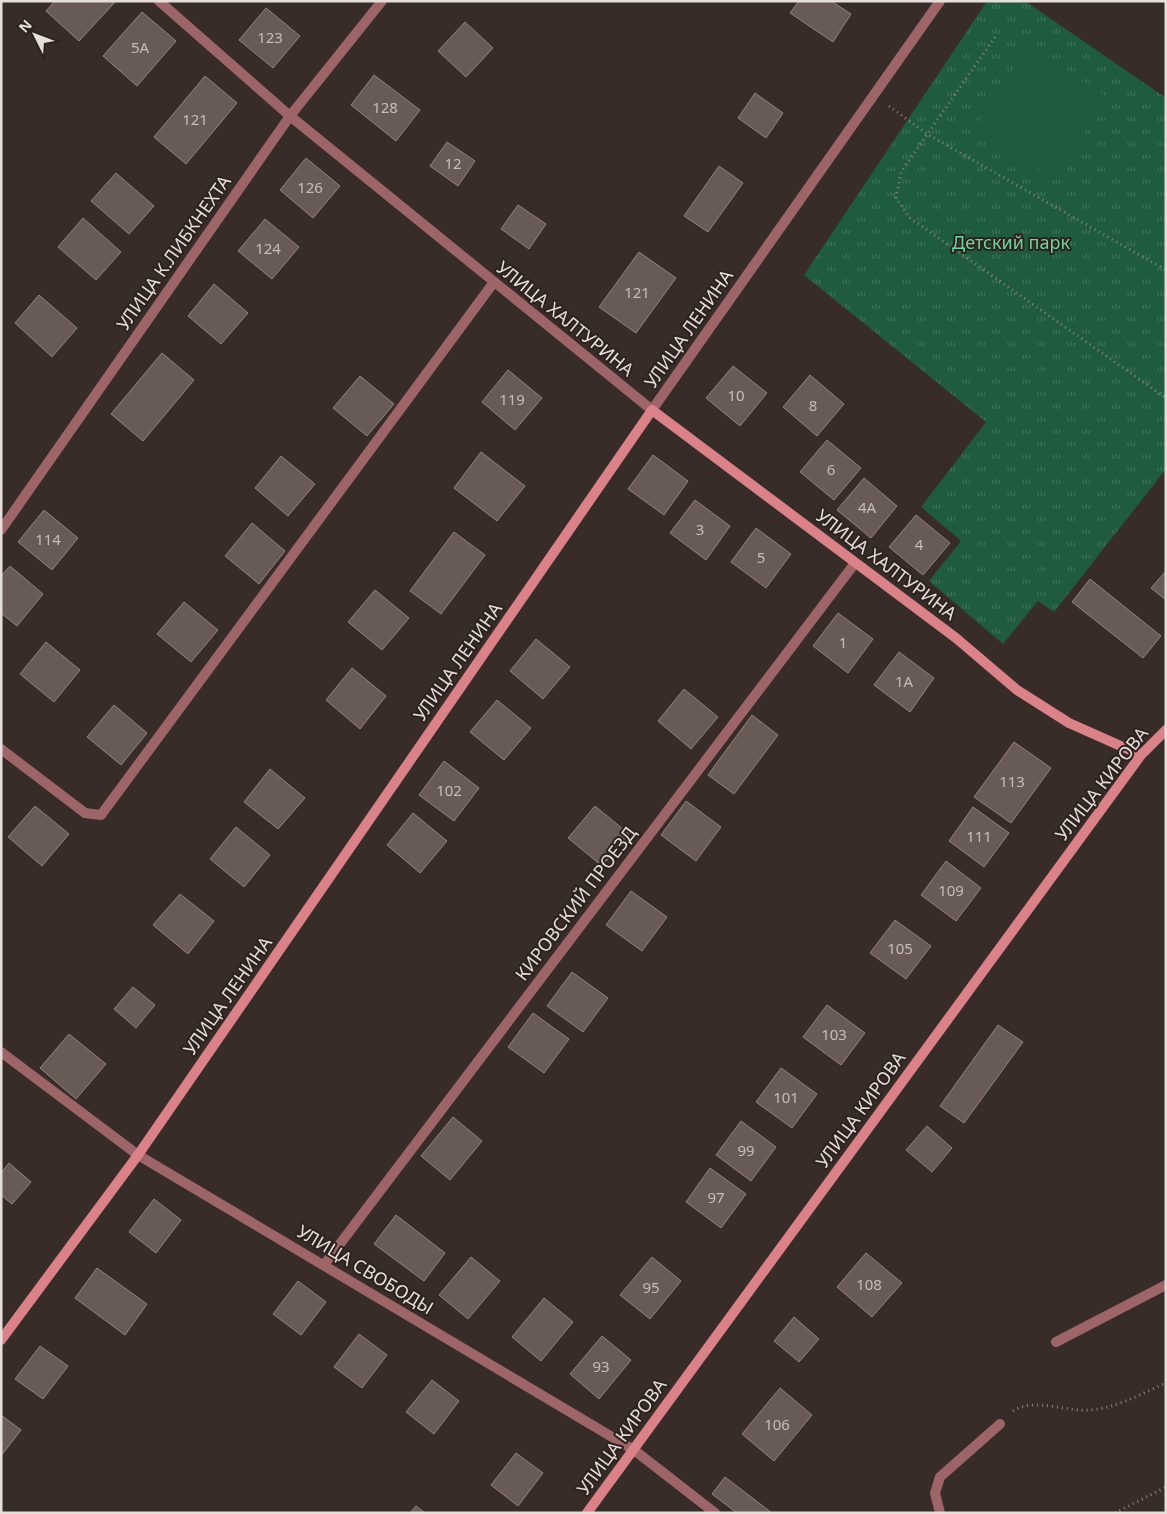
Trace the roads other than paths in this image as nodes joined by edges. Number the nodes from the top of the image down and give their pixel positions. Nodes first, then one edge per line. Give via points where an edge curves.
1 (159, 1) edge
2 (382, 1) edge
3 (940, 1) edge
4 (290, 116) junction
5 (494, 282) junction
6 (652, 410) junction
7 (1, 530) edge
8 (855, 563) junction
9 (1166, 730) edge
10 (1, 750) edge
11 (1141, 755) junction
12 (1, 1052) edge
13 (138, 1155) junction
14 (324, 1264) junction
15 (1166, 1285) edge
16 (1, 1340) edge
17 (1056, 1342) dead end
18 (1000, 1424) road end
19 (634, 1450) junction
20 (587, 1513) edge
21 (715, 1513) edge
22 (940, 1513) edge

1 - 4 street, УЛИЦА ХАЛТУРИНА
2 - 4 street, УЛИЦА К.ЛИБКНЕХТА
3 - 6 street, УЛИЦА ЛЕНИНА
4 - 5 street, УЛИЦА ХАЛТУРИНА
4 - 7 street, УЛИЦА К.ЛИБКНЕХТА
5 - 6 street, УЛИЦА ХАЛТУРИНА
5 - 10 street via 101,815 85,813
6 - 8 main road, УЛИЦА ХАЛТУРИНА
6 - 13 main road, УЛИЦА ЛЕНИНА
8 - 11 main road, УЛИЦА ХАЛТУРИНА via 956,638 1017,690 1069,723
8 - 14 street, КИРОВСКИЙ ПРОЕЗД
9 - 11 main road, УЛИЦА КИРОВА
11 - 19 main road, УЛИЦА КИРОВА
12 - 13 street, УЛИЦА СВОБОДЫ
13 - 14 street, УЛИЦА СВОБОДЫ
13 - 16 main road, УЛИЦА ЛЕНИНА
14 - 19 street, УЛИЦА СВОБОДЫ
15 - 17 street
18 - 22 street via 940,1477 935,1493
19 - 20 main road, УЛИЦА КИРОВА
19 - 21 street, УЛИЦА СВОБОДЫ

